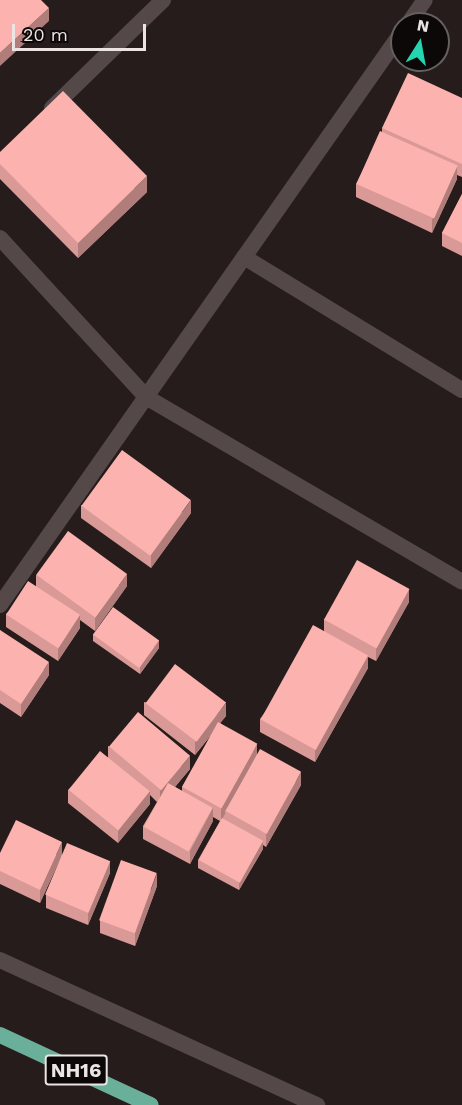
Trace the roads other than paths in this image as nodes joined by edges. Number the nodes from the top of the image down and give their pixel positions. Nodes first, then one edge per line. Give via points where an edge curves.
1 (163, 0) edge
2 (390, 49) edge
3 (43, 116) edge
4 (0, 238) edge
5 (244, 257) junction
6 (462, 390) edge
7 (146, 397) junction
8 (462, 582) edge
9 (0, 605) edge
10 (0, 960) edge
11 (0, 1035) edge
12 (151, 1105) edge
13 (317, 1105) edge

1 - 3 street
2 - 5 street
4 - 7 street
5 - 6 street
5 - 7 street
7 - 8 street
7 - 9 street
10 - 13 street
11 - 12 highway, NH16

